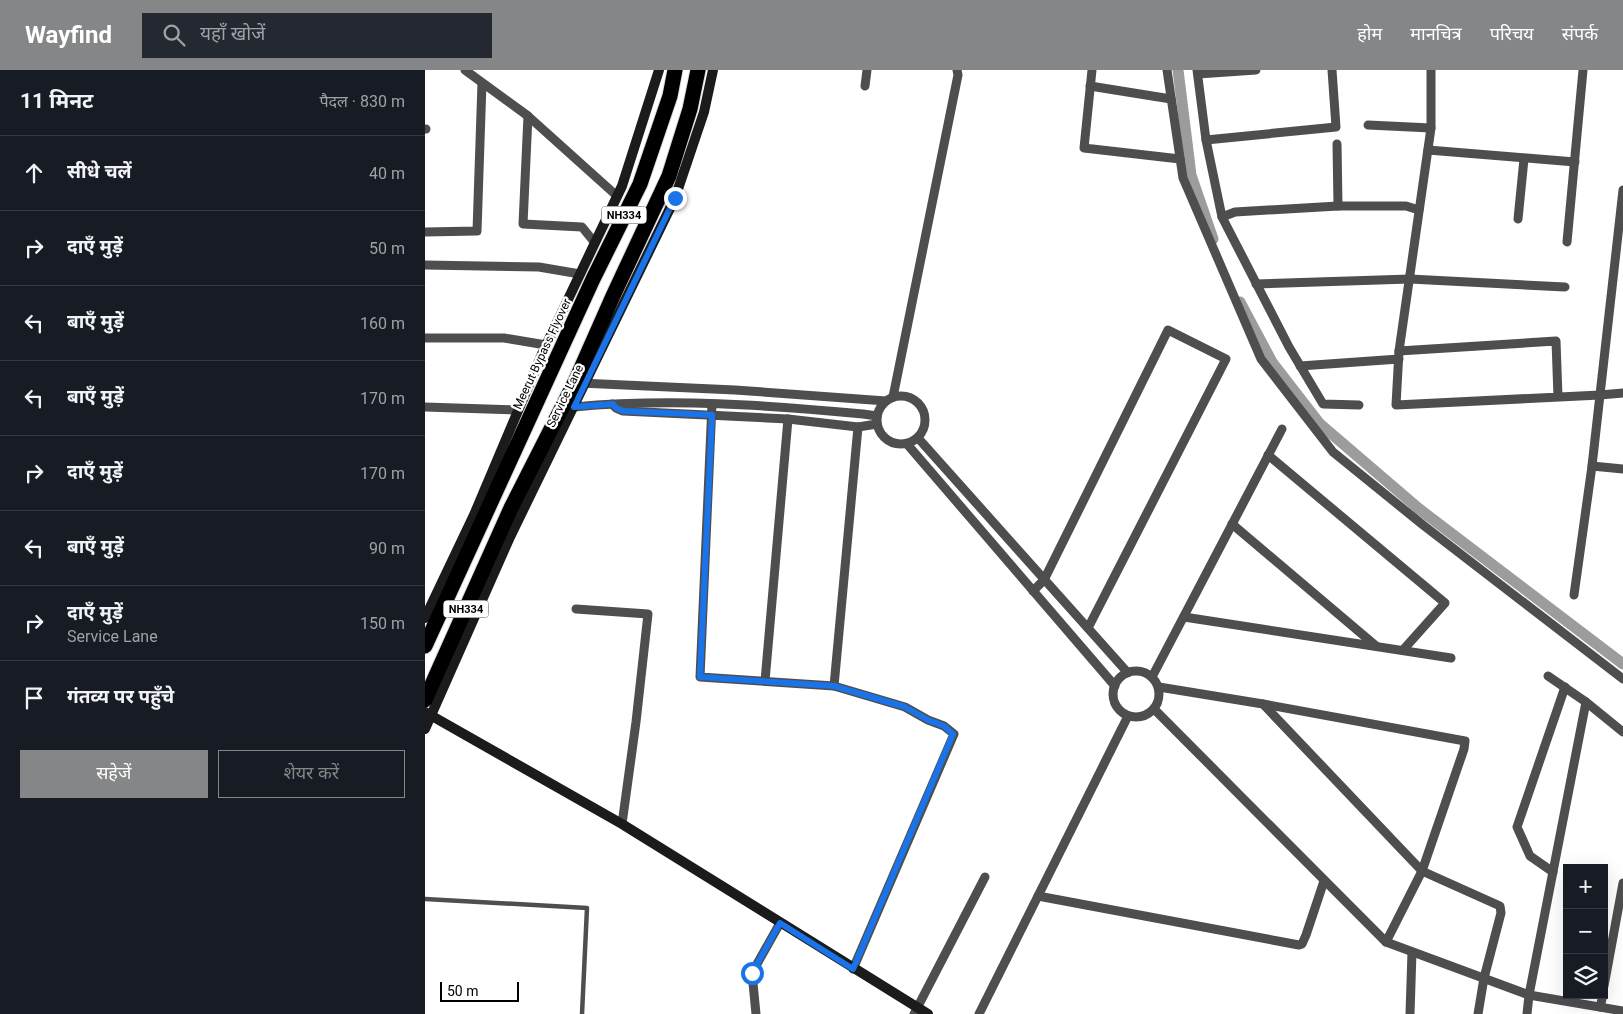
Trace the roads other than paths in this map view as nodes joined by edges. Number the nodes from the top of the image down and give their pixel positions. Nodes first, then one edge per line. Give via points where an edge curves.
1 (465, 70) edge
2 (659, 70) edge
3 (675, 70) edge
4 (698, 70) edge
5 (713, 70) edge
6 (867, 70) edge
7 (957, 70) edge
8 (1092, 70) edge
9 (1167, 70) edge
10 (1256, 70) edge
11 (1332, 70) edge
12 (1431, 70) edge
13 (1583, 70) edge
14 (1197, 72) edge
15 (483, 83) junction
16 (865, 86) dead end
17 (1091, 86) junction
18 (1171, 99) junction
19 (528, 116) junction
20 (1368, 125) dead end
21 (1431, 128) junction
22 (1206, 140) junction
23 (1337, 144) dead end
24 (1428, 150) junction
25 (1525, 158) junction
26 (1180, 159) junction
27 (1575, 162) junction
28 (1623, 190) edge
29 (617, 196) junction
30 (1338, 206) junction
31 (1419, 210) junction
32 (1221, 217) junction
33 (1518, 219) dead end
34 (425, 232) edge
35 (1567, 242) dead end
36 (595, 244) junction
37 (425, 266) edge
38 (580, 274) junction
39 (1410, 279) junction
40 (1256, 284) junction
41 (1565, 287) dead end
42 (425, 338) edge
43 (546, 345) junction
44 (1399, 355) junction
45 (1300, 366) junction
46 (539, 380) junction
47 (580, 383) junction
48 (735, 390) junction
49 (1623, 393) edge
50 (778, 394) junction
51 (1600, 395) junction
52 (1558, 397) junction
53 (890, 399) junction
54 (613, 404) junction
55 (712, 404) junction
56 (569, 405) junction
57 (734, 405) junction
58 (1359, 405) dead end
59 (777, 406) junction
60 (425, 407) edge
61 (518, 410) junction
62 (712, 415) junction
63 (788, 419) junction
64 (877, 420) junction
65 (857, 427) junction
66 (1282, 429) dead end
67 (918, 438) junction
68 (907, 444) junction
69 (1268, 456) junction
70 (1592, 466) junction
71 (1623, 469) edge
72 (975, 502) junction
73 (965, 511) junction
74 (1232, 524) junction
75 (1013, 545) junction
76 (1002, 554) junction
77 (1045, 580) junction
78 (1033, 590) junction
79 (1574, 595) dead end
80 (576, 609) dead end
81 (1184, 616) junction
82 (425, 618) edge
83 (1088, 628) junction
84 (425, 646) edge
85 (1376, 646) junction
86 (1108, 650) junction
87 (1403, 650) junction
88 (1451, 658) dead end
89 (1095, 663) junction
90 (1128, 672) junction
91 (1548, 676) dead end
92 (1152, 677) junction
93 (1623, 679) edge
94 (765, 681) junction
95 (834, 686) junction
96 (1115, 686) junction
97 (1159, 687) junction
98 (1565, 687) junction
99 (425, 700) edge
100 (1587, 702) junction
101 (1263, 704) junction
102 (1154, 709) junction
103 (428, 714) edge
104 (1128, 716) junction
105 (425, 729) edge
106 (1623, 732) edge
107 (622, 824) junction
108 (1422, 871) junction
109 (1553, 872) junction
110 (985, 877) dead end
111 (1324, 880) junction
112 (1623, 883) edge
113 (1622, 893) edge
114 (1038, 896) junction
115 (425, 899) edge
116 (780, 923) junction
117 (1386, 942) junction
118 (1412, 952) junction
119 (1608, 965) edge
120 (853, 969) junction
121 (1484, 978) junction
122 (1529, 995) junction
123 (1602, 999) edge
124 (1601, 1007) junction
125 (916, 1011) edge
126 (1623, 1011) edge
127 (582, 1014) edge
128 (756, 1014) edge
129 (928, 1014) edge
130 (979, 1014) edge
131 (1410, 1014) edge
132 (1478, 1014) edge
133 (1527, 1014) edge

1 - 15 street
2 - 29 street
3 - 46 highway, Meerut Bypass Flyover / NH334 via 670,96 640,184
4 - 47 highway, NH334 via 690,110 669,176 613,296
5 - 47 street, Service Lane via 704,112 675,198
6 - 16 street
7 - 53 street
8 - 17 street
9 - 18 street
10 - 14 street
11 - 22 street via 1336,127
12 - 21 street
13 - 27 street
14 - 22 street
15 - 19 street
15 - 34 street via 477,230
17 - 18 street
17 - 26 street via 1084,148
18 - 26 street
19 - 29 street
19 - 36 street via 523,224 582,227
20 - 21 street
21 - 24 street
22 - 32 street
23 - 30 street
24 - 25 street
24 - 31 street
25 - 27 street
25 - 33 street
26 - 93 street via 1183,178 1261,359 1333,452
27 - 35 street
28 - 51 street
29 - 36 street
30 - 31 street via 1406,206
30 - 32 street via 1235,212
31 - 39 street
32 - 40 street
36 - 38 street
37 - 38 street via 539,267
38 - 43 street
39 - 40 street
39 - 41 street
39 - 44 street
40 - 45 street
42 - 43 street via 504,338
43 - 46 street
44 - 45 street
44 - 52 street via 1396,405
44 - 52 street via 1556,341
45 - 58 street via 1323,404
46 - 61 street
46 - 84 highway, Meerut Bypass Flyover / NH334 via 490,504
47 - 48 street
47 - 56 highway, NH334
48 - 50 street
48 - 57 street
49 - 51 street
50 - 53 street
50 - 59 street
51 - 52 street
51 - 70 street
53 - 64 street via 879,410
53 - 67 street via 902,396 917,401 926,422
54 - 55 street
54 - 56 street
54 - 62 street via 623,411
55 - 57 street
55 - 62 street
56 - 99 highway, NH334 via 507,518
56 - 103 street, Service Lane
57 - 59 street
59 - 64 street via 863,414
60 - 61 street
61 - 82 street via 474,515
62 - 63 street
62 - 94 street via 700,677
63 - 65 street
63 - 94 street
64 - 65 street
64 - 68 street via 885,438
65 - 95 street
66 - 69 street
67 - 68 street
67 - 72 street
68 - 73 street
69 - 74 street
69 - 87 street via 1445,603
70 - 71 street
70 - 79 street
72 - 73 street
72 - 75 street
73 - 76 street
74 - 81 street
74 - 85 street
75 - 76 street
75 - 77 street
76 - 78 street
77 - 78 street
77 - 83 street
77 - 83 street via 1168,330 1226,359
78 - 89 street
80 - 107 street via 648,614
81 - 85 street
81 - 92 street
83 - 86 street
85 - 87 street
86 - 89 street
86 - 90 street
87 - 88 street
89 - 96 street
90 - 92 street via 1143,672
90 - 96 street
91 - 98 street
92 - 97 street
94 - 95 street
95 - 120 street via 905,707 944,726 953,734
96 - 104 street via 1113,693 1117,707
97 - 101 street
97 - 102 street via 1160,695
98 - 100 street
98 - 109 street via 1517,827 1530,856
100 - 106 street
100 - 109 street
101 - 108 street
101 - 108 street via 1465,741
102 - 104 street via 1142,717
102 - 111 street
103 - 105 street, Service Lane
103 - 107 street
104 - 114 street
107 - 116 street
108 - 117 street
108 - 121 street via 1500,906
109 - 122 street
110 - 125 street
111 - 114 street via 1306,936 1299,945
111 - 117 street
112 - 113 street
113 - 119 street
114 - 130 street
115 - 127 lane via 587,908
116 - 120 street
116 - 128 street via 752,973
117 - 118 street
118 - 121 street
118 - 131 street
120 - 125 street
121 - 122 street
121 - 132 street
122 - 124 street
122 - 133 street
123 - 124 street
124 - 126 street
125 - 129 street

